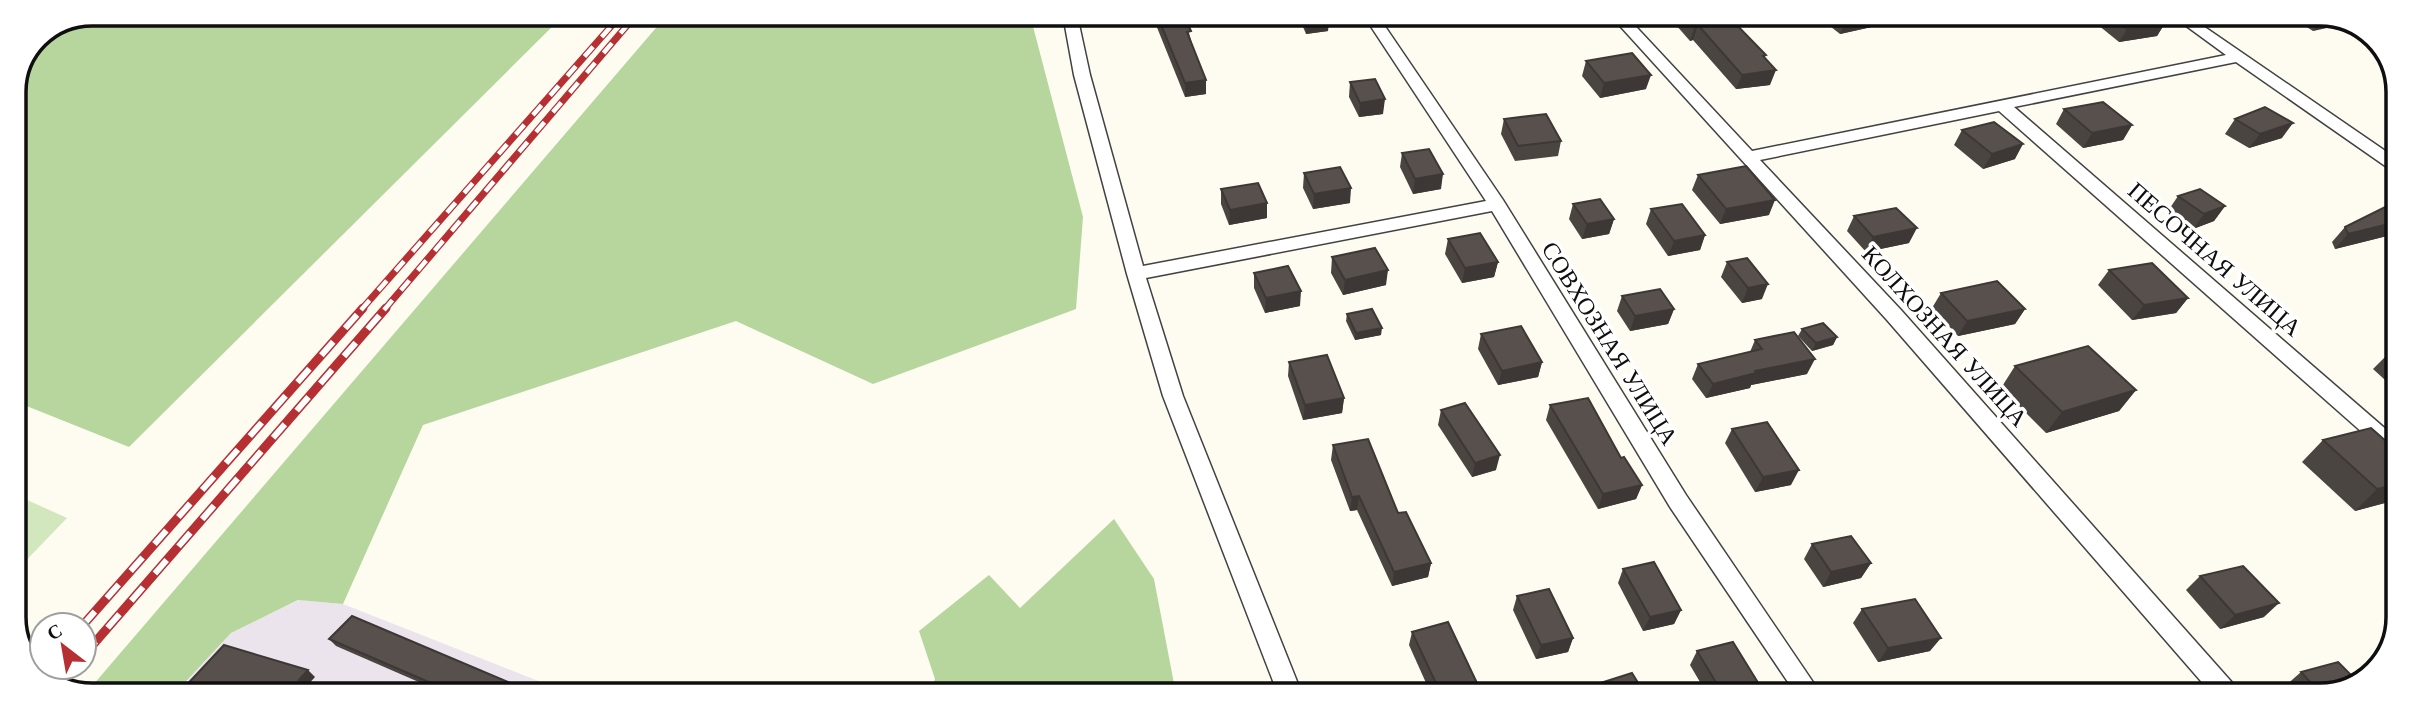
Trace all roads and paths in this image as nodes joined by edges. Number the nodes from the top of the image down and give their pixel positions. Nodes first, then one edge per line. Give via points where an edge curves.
1 (1072, 26) edge
2 (1378, 26) edge
3 (1627, 26) edge
4 (2194, 26) edge
5 (2238, 57) junction
6 (2002, 105) junction
7 (1748, 157) junction
8 (2386, 158) edge
9 (1497, 204) junction
10 (1136, 274) junction
11 (2386, 441) edge
12 (1286, 683) edge
13 (1802, 683) edge
14 (2217, 683) edge

1 - 10 street
2 - 9 street, СОВХОЗНАЯ УЛИЦА
3 - 7 street, КОЛХОЗНАЯ УЛИЦА
4 - 5 street
5 - 6 street
5 - 8 street
6 - 7 street
6 - 11 street, ПЕСОЧНАЯ УЛИЦА
7 - 14 street, КОЛХОЗНАЯ УЛИЦА
9 - 10 street
9 - 13 street, СОВХОЗНАЯ УЛИЦА via 1678,501
10 - 12 street via 1174,396

